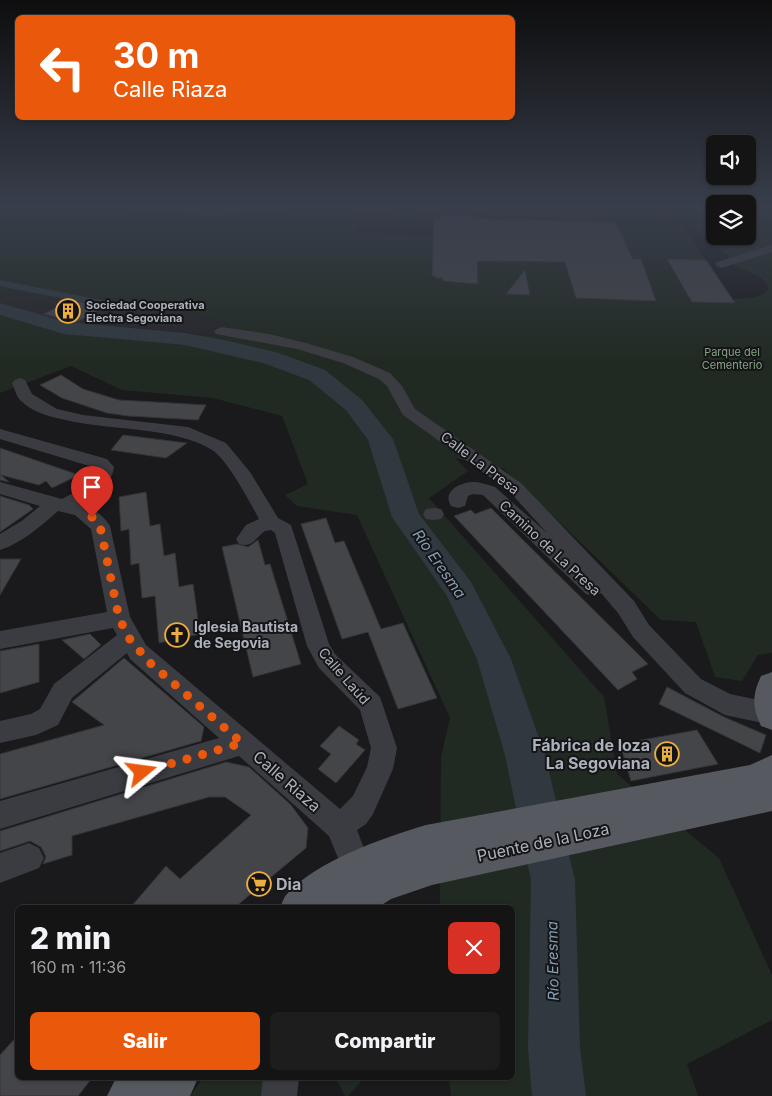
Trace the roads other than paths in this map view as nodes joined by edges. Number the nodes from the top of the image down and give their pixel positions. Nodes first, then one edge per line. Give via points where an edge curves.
1 (736, 259) edge
2 (721, 264) dead end
3 (221, 331) dead end
4 (20, 383) dead end
5 (0, 434) edge
6 (0, 488) edge
7 (458, 502) dead end
8 (60, 505) junction
9 (270, 523) junction
10 (246, 539) dead end
11 (0, 543) edge
12 (124, 628) junction
13 (642, 631) junction
14 (0, 640) edge
15 (772, 705) edge
16 (0, 732) edge
17 (242, 743) junction
18 (772, 771) edge
19 (772, 795) edge
20 (649, 809) junction
21 (0, 815) edge
22 (339, 826) junction
23 (429, 855) junction
24 (29, 858) dead end
25 (356, 867) junction
26 (0, 868) edge
27 (394, 879) junction
28 (301, 905) edge
29 (346, 905) edge
30 (142, 1080) edge
31 (175, 1080) edge
32 (281, 1080) edge
33 (130, 1096) edge
34 (163, 1096) edge
35 (279, 1096) edge

1 - 2 street
3 - 13 street, Calle La Presa via 269,337 318,349 388,378 409,412 515,487 626,607
4 - 9 street, Calle Laúd via 25,396 52,412 92,422 188,432 220,446 244,476
5 - 8 street via 101,463 105,467 104,477 99,483
6 - 8 street, Calle Riaza
7 - 13 street, Camino de La Presa via 459,493 467,489 489,491
8 - 11 street
8 - 12 street, Calle Riaza via 82,511 100,526
9 - 10 street via 255,527
9 - 22 street, Calle Laúd via 284,530 321,653 371,705 384,748 380,769 363,806
12 - 14 street
12 - 16 street via 63,691 49,717 36,724
12 - 17 street, Calle Riaza via 149,662
13 - 15 street, Calle La Presa via 704,694 733,707
17 - 21 street
17 - 22 street, Calle Riaza
18 - 20 main road via 753,780
19 - 20 main road
20 - 23 main road, Puente de la Loza
22 - 25 street, Calle Riaza
23 - 25 main road via 398,851
23 - 27 main road
24 - 26 street
25 - 27 main road
25 - 28 main road via 323,886
27 - 29 main road
30 - 33 main road
31 - 34 main road
32 - 35 street

